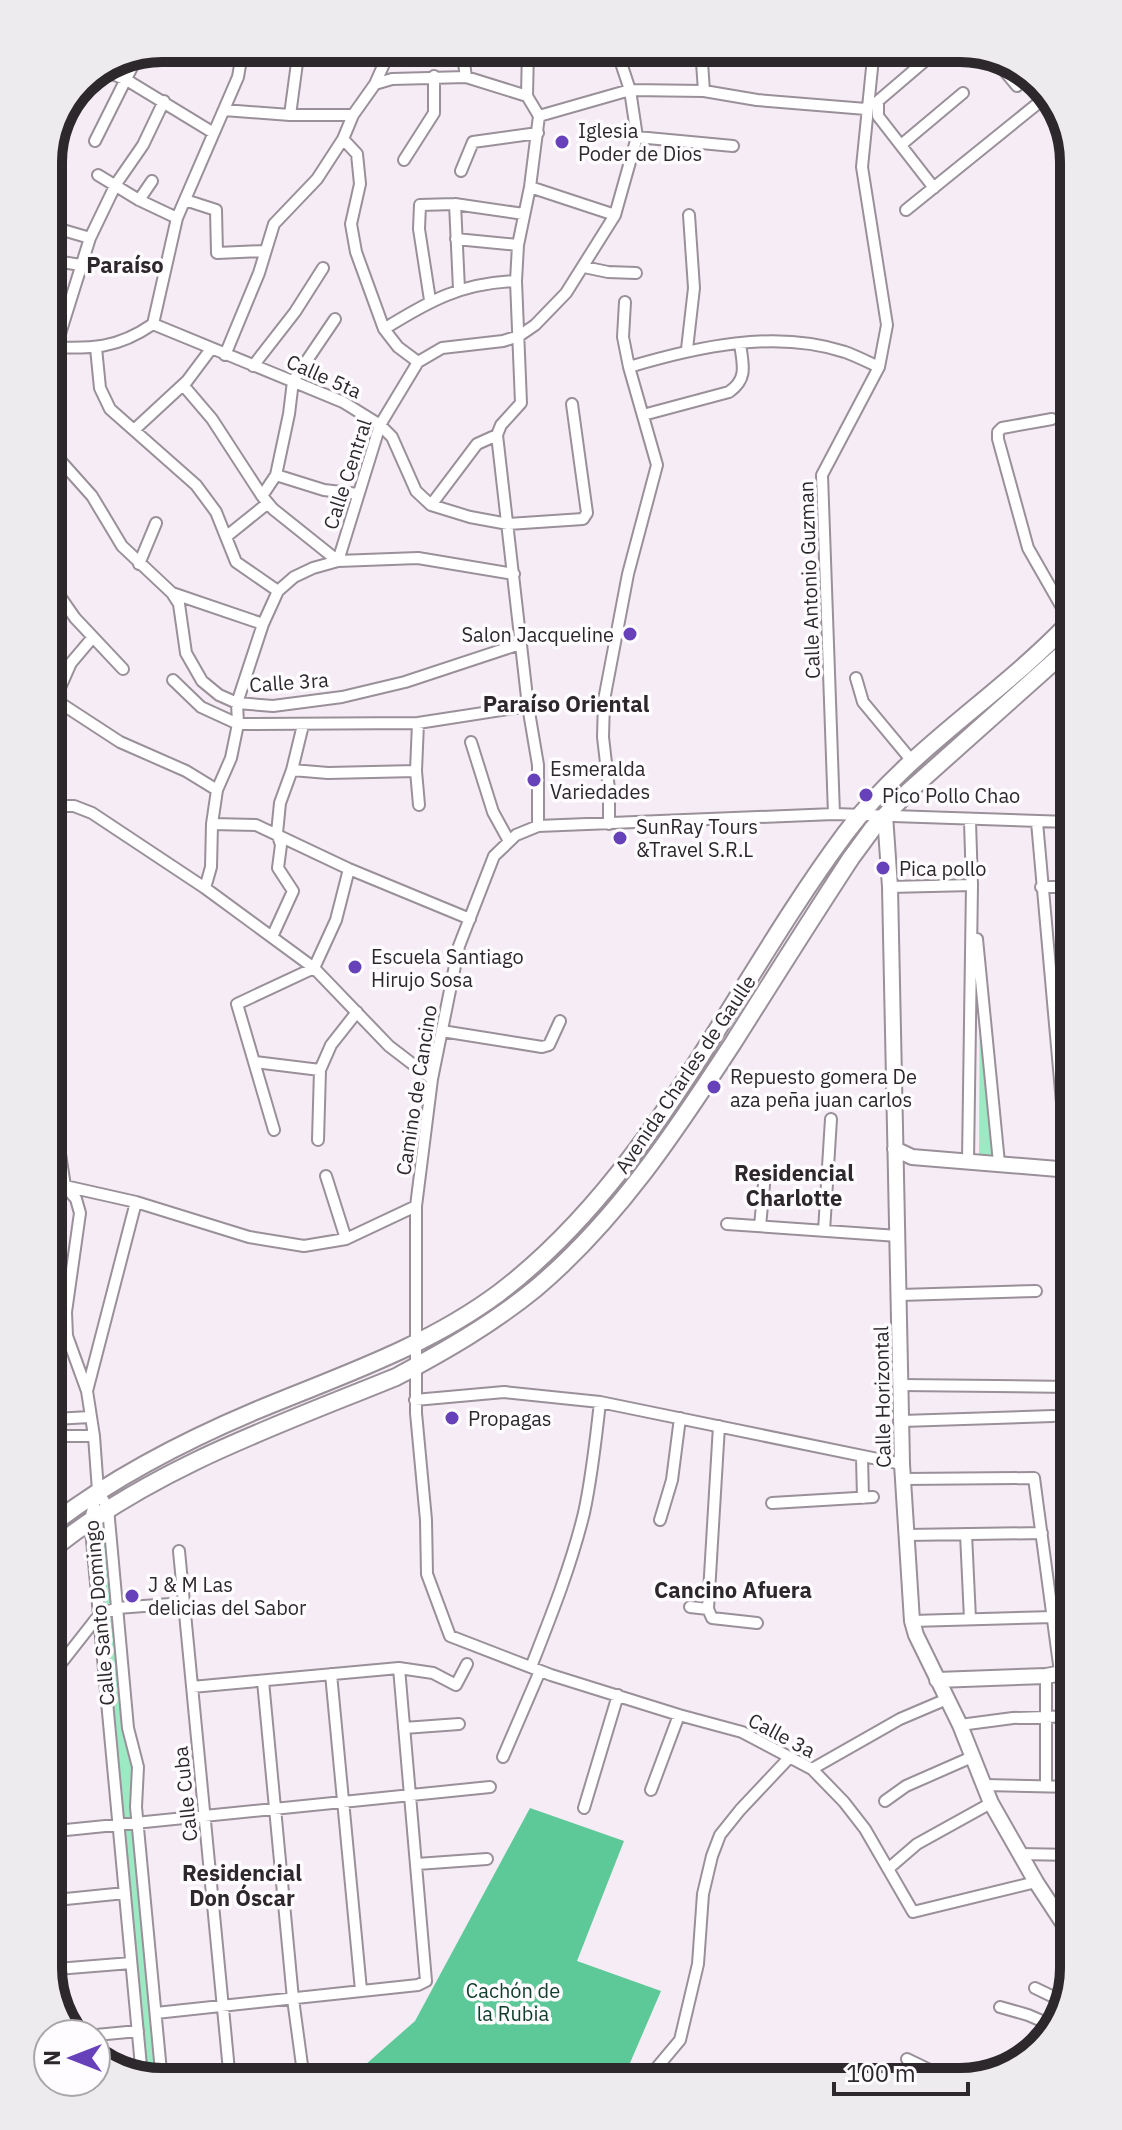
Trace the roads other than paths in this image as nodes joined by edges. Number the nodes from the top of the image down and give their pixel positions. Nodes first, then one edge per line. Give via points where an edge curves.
1 (241, 62) edge
2 (297, 62) edge
3 (385, 62) edge
4 (464, 62) edge
5 (528, 62) edge
6 (621, 62) edge
7 (704, 62) edge
8 (872, 62) edge
9 (924, 62) edge
10 (132, 67) edge
11 (113, 74) edge
12 (1007, 74) edge
13 (434, 76) junction
14 (466, 77) junction
15 (125, 79) junction
16 (375, 84) junction
17 (1017, 86) dead end
18 (630, 90) junction
19 (704, 91) junction
20 (963, 93) dead end
21 (527, 96) junction
22 (164, 101) junction
23 (1040, 102) edge
24 (866, 109) junction
25 (224, 110) junction
26 (290, 115) junction
27 (353, 115) junction
28 (539, 116) junction
29 (212, 132) junction
30 (538, 133) junction
31 (637, 137) junction
32 (343, 139) junction
33 (95, 141) dead end
34 (901, 145) junction
35 (733, 146) dead end
36 (404, 160) dead end
37 (461, 171) dead end
38 (98, 175) dead end
39 (152, 181) dead end
40 (116, 184) junction
41 (530, 187) junction
42 (934, 188) junction
43 (139, 200) junction
44 (185, 200) junction
45 (455, 204) junction
46 (906, 210) dead end
47 (524, 214) junction
48 (615, 215) junction
49 (689, 215) dead end
50 (177, 218) junction
51 (62, 230) edge
52 (90, 238) junction
53 (456, 239) junction
54 (518, 245) junction
55 (264, 251) junction
56 (62, 262) edge
57 (81, 265) junction
58 (584, 267) junction
59 (323, 268) dead end
60 (636, 273) dead end
61 (516, 281) junction
62 (459, 289) junction
63 (430, 300) junction
64 (62, 302) edge
65 (625, 302) dead end
66 (67, 304) junction
67 (62, 319) edge
68 (335, 319) dead end
69 (153, 324) junction
70 (384, 329) junction
71 (519, 336) junction
72 (740, 344) junction
73 (62, 348) edge
74 (96, 348) junction
75 (211, 349) junction
76 (687, 349) junction
77 (225, 355) junction
78 (418, 362) junction
79 (253, 366) junction
80 (629, 367) junction
81 (879, 367) junction
82 (293, 381) junction
83 (183, 385) junction
84 (572, 404) dead end
85 (643, 415) junction
86 (1052, 419) dead end
87 (380, 425) junction
88 (134, 430) junction
89 (497, 435) junction
90 (62, 462) edge
91 (276, 475) junction
92 (358, 494) junction
93 (265, 500) junction
94 (431, 505) junction
95 (156, 523) dead end
96 (508, 524) junction
97 (227, 536) junction
98 (338, 561) junction
99 (139, 564) junction
100 (514, 574) junction
101 (278, 591) junction
102 (172, 593) junction
103 (62, 599) edge
104 (1060, 604) edge
105 (263, 624) junction
106 (1060, 631) edge
107 (93, 637) junction
108 (520, 644) junction
109 (1060, 663) edge
110 (123, 669) dead end
111 (856, 678) dead end
112 (173, 680) dead end
113 (62, 681) edge
114 (237, 703) junction
115 (528, 706) junction
116 (62, 707) edge
117 (418, 723) junction
118 (238, 724) junction
119 (303, 725) junction
120 (471, 742) dead end
121 (912, 761) junction
122 (292, 770) junction
123 (416, 771) junction
124 (217, 790) junction
125 (419, 805) dead end
126 (62, 806) edge
127 (834, 814) junction
128 (861, 814) junction
129 (885, 815) junction
130 (970, 821) junction
131 (1037, 822) junction
132 (1060, 822) edge
133 (212, 824) junction
134 (609, 824) junction
135 (538, 826) junction
136 (277, 833) junction
137 (509, 841) junction
138 (349, 869) junction
139 (972, 885) junction
140 (890, 887) junction
141 (1041, 887) junction
142 (1060, 887) edge
143 (205, 888) junction
144 (470, 919) junction
145 (272, 937) junction
146 (314, 968) junction
147 (357, 1012) junction
148 (560, 1021) dead end
149 (442, 1031) junction
150 (1060, 1051) edge
151 (255, 1062) junction
152 (320, 1070) junction
153 (432, 1079) junction
154 (831, 1119) dead end
155 (274, 1130) dead end
156 (318, 1140) dead end
157 (895, 1149) junction
158 (968, 1161) junction
159 (999, 1163) junction
160 (62, 1167) edge
161 (1060, 1169) edge
162 (765, 1174) dead end
163 (326, 1176) dead end
164 (62, 1186) edge
165 (65, 1186) junction
166 (136, 1202) junction
167 (416, 1206) junction
168 (727, 1224) dead end
169 (760, 1226) junction
170 (824, 1231) junction
171 (898, 1236) junction
172 (346, 1239) junction
173 (1036, 1291) dead end
174 (900, 1295) junction
175 (414, 1344) junction
176 (94, 1362) junction
177 (75, 1364) junction
178 (416, 1367) junction
179 (902, 1385) junction
180 (1060, 1387) edge
181 (87, 1391) junction
182 (415, 1400) junction
183 (600, 1402) junction
184 (1053, 1416) dead end
185 (90, 1417) junction
186 (680, 1418) junction
187 (62, 1419) edge
188 (902, 1421) junction
189 (719, 1426) junction
190 (62, 1436) edge
191 (94, 1436) junction
192 (862, 1457) junction
193 (903, 1472) junction
194 (98, 1491) junction
195 (772, 1503) dead end
196 (108, 1508) junction
197 (62, 1517) edge
198 (90, 1519) junction
199 (660, 1520) dead end
200 (1042, 1533) junction
201 (966, 1534) junction
202 (907, 1535) junction
203 (62, 1541) edge
204 (179, 1551) dead end
205 (184, 1603) junction
206 (690, 1607) dead end
207 (117, 1608) junction
208 (708, 1609) junction
209 (99, 1615) junction
210 (1054, 1617) junction
211 (970, 1619) junction
212 (912, 1621) junction
213 (757, 1623) dead end
214 (450, 1636) joint
215 (62, 1662) edge
216 (467, 1664) dead end
217 (399, 1668) junction
218 (535, 1669) junction
219 (1060, 1673) edge
220 (331, 1674) junction
221 (937, 1680) junction
222 (263, 1681) junction
223 (192, 1687) junction
224 (618, 1695) junction
225 (947, 1699) junction
226 (679, 1715) junction
227 (1060, 1716) edge
228 (1047, 1717) junction
229 (459, 1724) dead end
230 (960, 1725) junction
231 (404, 1728) junction
232 (503, 1757) dead end
233 (972, 1757) junction
234 (789, 1758) junction
235 (812, 1769) junction
236 (984, 1785) junction
237 (1046, 1786) junction
238 (490, 1787) dead end
239 (1060, 1787) edge
240 (651, 1790) dead end
241 (411, 1795) junction
242 (344, 1801) junction
243 (885, 1801) dead end
244 (991, 1803) junction
245 (276, 1808) junction
246 (584, 1808) dead end
247 (205, 1818) junction
248 (137, 1824) junction
249 (119, 1825) junction
250 (62, 1830) edge
251 (1020, 1854) junction
252 (1060, 1855) edge
253 (487, 1859) dead end
254 (417, 1864) junction
255 (888, 1869) junction
256 (1036, 1882) junction
257 (125, 1893) junction
258 (62, 1899) edge
259 (1060, 1911) edge
260 (131, 1963) junction
261 (62, 1969) edge
262 (1035, 1988) dead end
263 (361, 1990) junction
264 (1056, 1998) edge
265 (293, 1999) junction
266 (224, 2007) junction
267 (1000, 2007) dead end
268 (156, 2013) junction
269 (1044, 2022) edge
270 (138, 2031) junction
271 (112, 2033) edge
272 (907, 2059) dead end
273 (141, 2066) edge
274 (161, 2068) edge
275 (229, 2068) edge
276 (302, 2068) edge
277 (657, 2068) edge
278 (926, 2068) edge

1 - 25 street
2 - 26 street
3 - 16 street
4 - 14 street
5 - 21 street
6 - 18 street
7 - 19 street
8 - 24 street, Calle Antonio Guzman
9 - 34 street via 878,101 878,116
10 - 15 street
11 - 15 street
12 - 17 street
13 - 14 street
13 - 16 street
13 - 36 street via 434,113
14 - 21 street
15 - 22 street
15 - 33 street
16 - 27 street
18 - 19 street
18 - 28 street
18 - 31 street
19 - 24 street
20 - 34 street
21 - 28 street
22 - 29 street
22 - 40 street
23 - 42 street
24 - 81 street, Calle Antonio Guzman via 862,167 887,325
25 - 26 street
25 - 29 street
26 - 27 street
27 - 32 street
28 - 30 street
29 - 44 street
30 - 37 street via 473,142
30 - 41 street
31 - 35 street
31 - 48 street
32 - 55 street via 317,179 274,224
32 - 70 street via 357,154 360,184 351,237
34 - 42 street
38 - 40 street
39 - 43 street
40 - 43 street
40 - 52 street
41 - 47 street
41 - 48 street
42 - 46 street
43 - 50 street
44 - 50 street
44 - 55 street via 216,210 217,253
45 - 47 street
45 - 53 street
45 - 63 street via 420,205
47 - 54 street
48 - 58 street
49 - 76 street via 694,288
50 - 69 street
51 - 52 street
52 - 57 street
53 - 54 street
53 - 62 street
54 - 61 street
55 - 77 street
56 - 57 street
57 - 66 street
58 - 60 street
58 - 71 street via 547,315
59 - 79 street
61 - 62 street
61 - 71 street
62 - 63 street
63 - 70 street
64 - 66 street
65 - 80 street via 623,337
66 - 67 street
68 - 82 street
69 - 74 street
69 - 75 street, Calle 5ta
70 - 78 street
71 - 78 street via 442,348
71 - 89 street via 521,403
72 - 76 street
72 - 81 street via 806,344
72 - 85 street via 744,374 739,385
73 - 74 street
74 - 88 street via 100,388 110,409
75 - 77 street, Calle 5ta
75 - 83 street
76 - 80 street
77 - 79 street, Calle 5ta
78 - 87 street, Calle Central
79 - 82 street, Calle 5ta
80 - 85 street
81 - 127 street, Calle Antonio Guzman via 822,475
82 - 87 street, Calle 5ta
82 - 91 street
83 - 88 street
83 - 93 street
84 - 96 street via 587,513 583,519
85 - 134 street via 657,465 628,574 604,700
86 - 104 street via 1002,428 998,439 1028,548
87 - 92 street, Calle Central
87 - 94 street, Calle 5ta via 392,437 416,491
88 - 97 street via 196,485
89 - 94 street via 477,444
89 - 96 street
90 - 99 street
91 - 92 street
91 - 93 street
92 - 98 street, Calle Central
93 - 97 street
93 - 98 street
94 - 96 street
95 - 99 street
96 - 100 street
97 - 101 street via 236,562
98 - 100 street via 418,558
98 - 101 street via 304,573
99 - 102 street
100 - 108 street
101 - 105 street
102 - 105 street
102 - 114 street, Calle 3ra via 190,662 202,681
103 - 107 street
105 - 114 street
106 - 121 main road, Avenida Charles de Gaulle
107 - 110 street
107 - 113 street
108 - 114 street, Calle 3ra via 342,697 273,706
108 - 115 street
109 - 129 main road, Avenida Charles de Gaulle
111 - 121 street via 863,702
112 - 118 street via 201,707
114 - 118 street
115 - 117 street
115 - 135 street via 538,765
116 - 124 street
117 - 119 street
117 - 123 street
118 - 119 street
118 - 124 street
119 - 122 street
120 - 137 street via 493,812
121 - 128 main road, Avenida Charles de Gaulle
122 - 123 street
122 - 136 street via 280,803
123 - 125 street
124 - 133 street
126 - 143 street via 92,813
127 - 128 street
127 - 134 street, Camino de Cancino
128 - 129 street
128 - 175 main road, Avenida Charles de Gaulle via 601,1196 498,1294
129 - 130 street
129 - 140 main road, Calle Horizontal
129 - 178 main road, Avenida Charles de Gaulle via 851,858 678,1128 609,1217 505,1311
130 - 131 street
130 - 139 street
131 - 132 street
131 - 141 street
133 - 136 street via 256,825
133 - 143 street
134 - 135 street, Camino de Cancino
135 - 137 street, Camino de Cancino
136 - 138 street
136 - 145 street via 278,868 293,891
137 - 144 street, Camino de Cancino via 494,856
138 - 144 street
138 - 146 street via 336,920
139 - 140 street
139 - 158 street
139 - 159 street
140 - 157 main road, Calle Horizontal
141 - 142 street
141 - 150 street
143 - 145 street
144 - 149 street, Camino de Cancino via 459,946
145 - 146 street
146 - 147 street
146 - 151 street via 237,1004
147 - 152 street via 331,1045
147 - 153 street via 389,1046
148 - 149 street via 549,1045 542,1047
149 - 153 street, Camino de Cancino
151 - 152 street
151 - 155 street
152 - 156 street
153 - 167 street, Camino de Cancino
154 - 170 street
157 - 158 main road via 912,1157
157 - 171 main road, Calle Horizontal
158 - 159 main road
159 - 161 main road
160 - 165 street
162 - 169 street
163 - 172 street
164 - 165 street
165 - 166 street
165 - 177 street via 80,1213 66,1312
166 - 172 street via 275,1243 304,1246
166 - 176 street
167 - 172 street
167 - 175 street, Camino de Cancino
168 - 169 street
169 - 170 street
170 - 171 street
171 - 174 main road, Calle Horizontal
173 - 174 street
174 - 179 main road, Calle Horizontal
175 - 178 street, Camino de Cancino
175 - 194 main road, Avenida Charles de Gaulle via 217,1428
176 - 177 street
176 - 181 street
177 - 181 street
178 - 182 street, Camino de Cancino
178 - 196 main road, Avenida Charles de Gaulle via 233,1443
179 - 180 street
179 - 188 main road, Calle Horizontal
181 - 185 street
182 - 183 street via 504,1392
182 - 214 street, Camino de Cancino via 427,1574
183 - 186 street
183 - 218 street via 580,1528
184 - 188 street
185 - 187 street
185 - 191 street
186 - 189 street
186 - 199 street via 672,1480
188 - 193 main road, Calle Horizontal
189 - 192 street
189 - 208 street
190 - 191 street
191 - 194 street
192 - 193 street
192 - 195 street via 868,1498
193 - 200 street via 1034,1478
193 - 202 main road, Calle Horizontal
194 - 196 street, Calle Santo Domingo
194 - 197 main road, Avenida Charles de Gaulle
194 - 198 street, Calle Santo Domingo
196 - 198 main road, Avenida Charles de Gaulle
196 - 207 street, Calle Santo Domingo
198 - 203 main road, Avenida Charles de Gaulle
198 - 209 street, Calle Santo Domingo
200 - 201 street
200 - 210 street
201 - 202 street
201 - 211 street
202 - 212 main road, Calle Horizontal
204 - 205 street, Calle Cuba
205 - 207 street
205 - 223 street, Calle Cuba
206 - 208 street
207 - 209 street
207 - 248 street, Calle Santo Domingo via 128,1728 138,1767
208 - 213 street via 712,1618
209 - 215 street
209 - 249 street, Calle Santo Domingo
210 - 211 street
210 - 219 street
211 - 212 street
212 - 221 main road, Calle Horizontal
214 - 218 street, Calle 3a
216 - 217 street via 456,1685 433,1673
217 - 220 street
217 - 231 street
218 - 224 street, Calle 3a
218 - 232 street
219 - 221 main road
219 - 228 street
220 - 222 street
220 - 242 street
221 - 225 main road, Calle Horizontal
222 - 223 street
222 - 245 street
223 - 247 street, Calle Cuba
224 - 226 street, Calle 3a
224 - 246 street
225 - 230 main road, Calle Horizontal
225 - 235 street
226 - 234 street, Calle 3a via 742,1732
226 - 240 street
227 - 228 street
228 - 230 street
228 - 237 street
229 - 231 street
230 - 233 main road, Calle Horizontal
231 - 241 street
233 - 236 main road, Calle Horizontal
233 - 243 street
234 - 235 street, Calle 3a
234 - 277 street via 720,1835 703,1894 698,1964 680,2040
235 - 255 street, Calle 3a via 865,1829
236 - 237 street
236 - 244 main road, Calle Horizontal
237 - 239 street
238 - 241 street
241 - 242 street
241 - 254 street
242 - 245 street
242 - 263 street
244 - 251 main road, Calle Horizontal
244 - 255 street via 917,1844
245 - 247 street
245 - 265 street
247 - 248 street
247 - 266 street, Calle Cuba
248 - 249 street
248 - 268 street, Calle Santo Domingo
249 - 250 street
249 - 257 street, Calle Santo Domingo
251 - 252 street
251 - 256 main road, Calle Horizontal
253 - 254 street
254 - 263 street via 426,1981
255 - 256 street, Calle 3a via 913,1912
256 - 259 main road, Calle Horizontal
257 - 258 street
257 - 260 street, Calle Santo Domingo
260 - 261 street
260 - 270 street, Calle Santo Domingo
262 - 264 street
263 - 265 street
265 - 266 street
265 - 276 street
266 - 268 street
266 - 275 street, Calle Cuba
267 - 269 street
268 - 274 street, Calle Santo Domingo
270 - 271 street
270 - 273 street, Calle Santo Domingo
272 - 278 street

